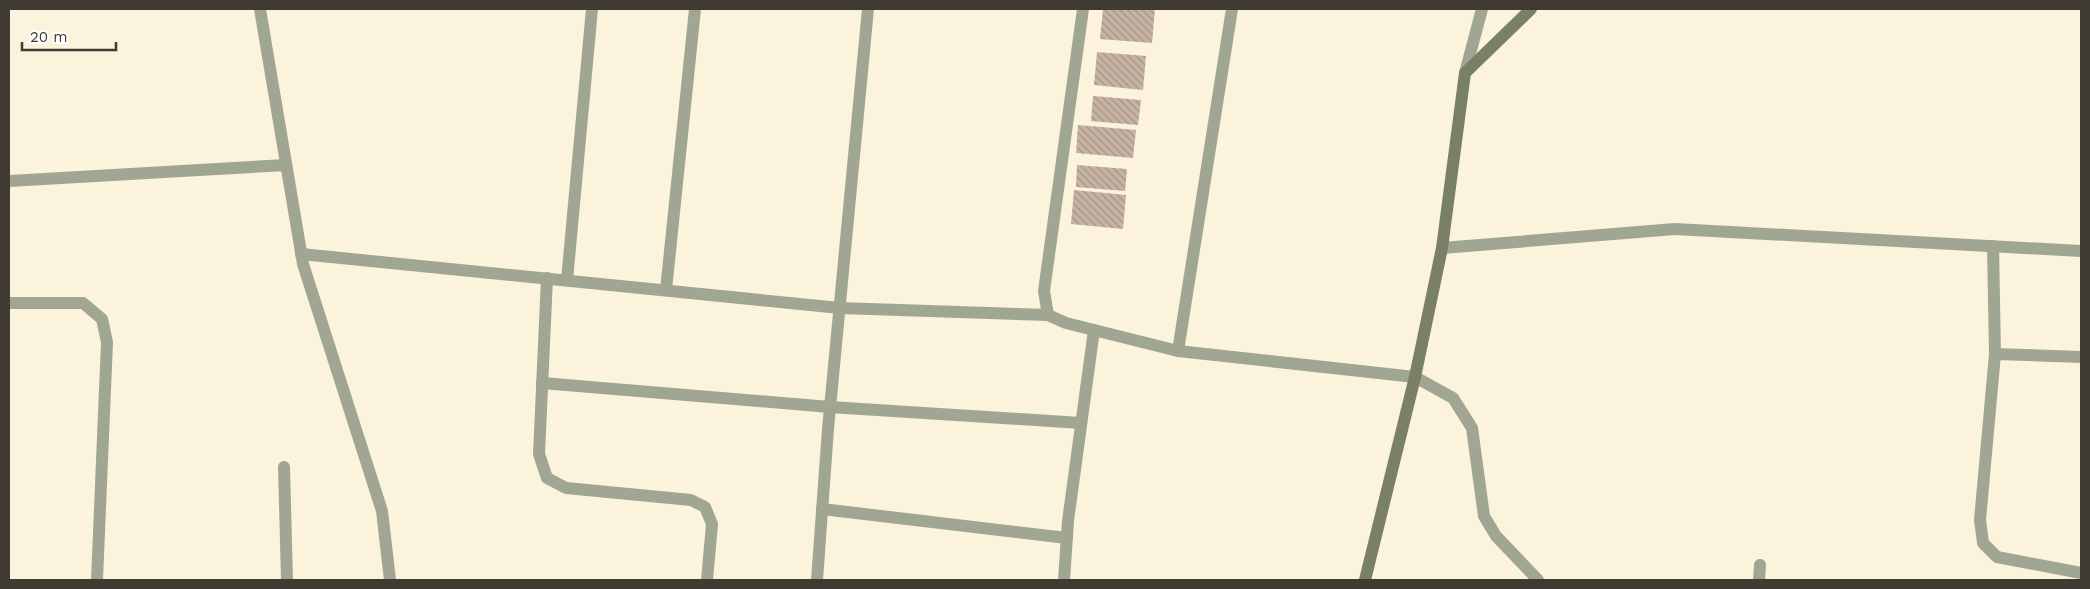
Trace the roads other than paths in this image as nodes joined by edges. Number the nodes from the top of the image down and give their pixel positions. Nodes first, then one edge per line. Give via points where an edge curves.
1 (260, 9) edge
2 (592, 9) edge
3 (695, 9) edge
4 (868, 9) edge
5 (1083, 9) edge
6 (1232, 9) edge
7 (1482, 9) edge
8 (1531, 9) edge
9 (1465, 73) junction
10 (286, 165) junction
11 (9, 181) edge
12 (1993, 246) junction
13 (1442, 248) junction
14 (2081, 251) edge
15 (300, 254) junction
16 (547, 278) junction
17 (567, 280) junction
18 (666, 290) junction
19 (9, 303) edge
20 (840, 308) junction
21 (1048, 315) junction
22 (1094, 330) junction
23 (1178, 351) junction
24 (1995, 354) junction
25 (2081, 357) edge
26 (1415, 377) junction
27 (542, 383) junction
28 (830, 407) junction
29 (1081, 423) junction
30 (284, 467) dead end
31 (822, 509) junction
32 (1067, 538) junction
33 (1760, 565) dead end
34 (2081, 573) edge
35 (97, 580) edge
36 (287, 580) edge
37 (390, 580) edge
38 (707, 580) edge
39 (817, 580) edge
40 (1064, 580) edge
41 (1365, 580) edge
42 (1538, 580) edge
43 (1759, 580) edge

1 - 10 street
2 - 17 street
3 - 18 street
4 - 20 street
5 - 21 street via 1044,291
6 - 23 street
7 - 9 street
8 - 9 main road
9 - 13 main road
10 - 11 street
10 - 15 street
12 - 13 street via 1675,229
12 - 14 street
12 - 24 street
13 - 26 main road
15 - 16 street
15 - 37 street via 382,510
16 - 17 street
16 - 27 street
17 - 18 street
18 - 20 street
19 - 35 street via 84,303 102,319 107,342
20 - 21 street
20 - 28 street
21 - 22 street
22 - 23 street
22 - 29 street
23 - 26 street
24 - 25 street
24 - 34 street via 1980,520 1983,543 1997,557
26 - 41 main road
26 - 42 street via 1453,398 1472,428 1484,516 1496,536
27 - 28 street
27 - 38 street via 539,454 547,478 566,488 691,500 705,508 712,524
28 - 29 street
28 - 31 street
29 - 32 street
30 - 36 street
31 - 32 street
31 - 39 street
32 - 40 street
33 - 43 street

